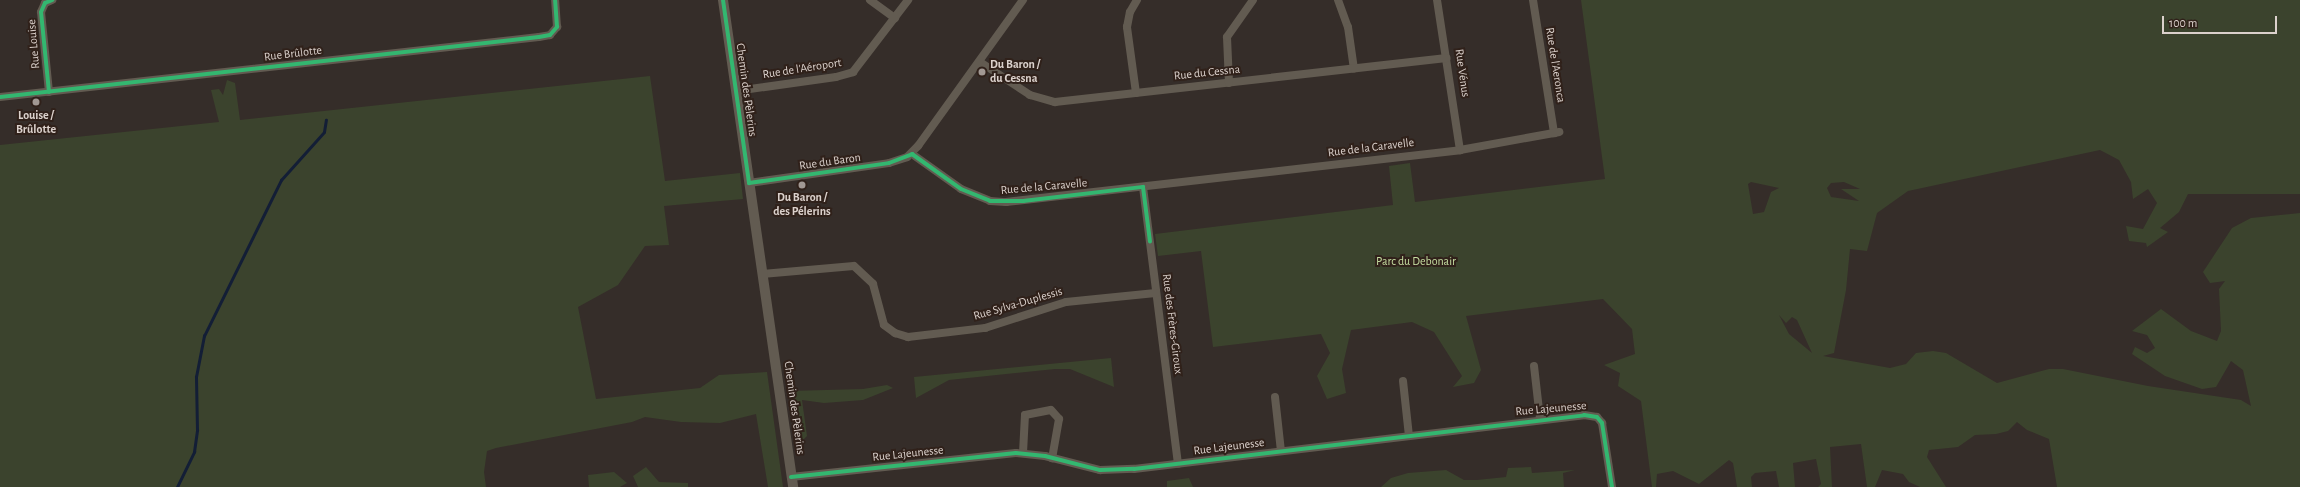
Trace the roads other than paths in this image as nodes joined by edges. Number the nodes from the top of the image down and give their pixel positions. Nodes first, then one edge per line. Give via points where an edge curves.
1 (52, 0) edge
2 (555, 0) edge
3 (723, 0) edge
4 (870, 0) edge
5 (908, 0) edge
6 (1023, 0) edge
7 (1138, 0) edge
8 (1253, 0) edge
9 (1338, 0) edge
10 (1437, 0) edge
11 (1533, 0) edge
12 (895, 18) junction
13 (1447, 58) junction
14 (980, 62) junction
15 (1354, 68) junction
16 (1229, 83) junction
17 (736, 91) junction
18 (49, 92) junction
19 (1136, 93) junction
20 (0, 97) edge
21 (1556, 133) joint
22 (1460, 150) junction
23 (912, 154) junction
24 (749, 183) junction
25 (1144, 187) junction
26 (762, 274) junction
27 (1156, 293) junction
28 (1534, 366) dead end
29 (1403, 381) dead end
30 (1275, 397) dead end
31 (1540, 419) junction
32 (1408, 436) junction
33 (1281, 451) junction
34 (1023, 453) junction
35 (1052, 458) junction
36 (1178, 464) junction
37 (792, 482) edge
38 (1612, 487) edge

1 - 18 street, Rue Louise via 45,3 41,12
2 - 18 street, Rue Brûlotte via 557,27 550,35 539,38
3 - 17 street, Chemin des Pèlerins
4 - 12 street
5 - 12 street, Rue de l'Aéroport
6 - 14 street
7 - 19 street via 1130,12 1127,27
8 - 16 street via 1227,37 1225,55
9 - 15 street via 1348,27
10 - 13 street, Rue Vénus
11 - 21 street, Rue de l'Aeronca
12 - 17 street, Rue de l'Aéroport via 859,67 846,75
13 - 15 street, Rue du Cessna
13 - 22 street, Rue Vénus
14 - 19 street, Rue du Cessna via 1030,95 1046,101
14 - 23 street
15 - 16 street, Rue du Cessna
16 - 19 street, Rue du Cessna
17 - 24 street, Chemin des Pèlerins
18 - 20 street, Rue Brûlotte
21 - 22 street, Rue de la Caravelle
22 - 25 street, Rue de la Caravelle
23 - 24 street, Rue du Baron via 889,163
23 - 25 street, Rue de la Caravelle via 961,189 990,201 1023,201
24 - 26 street, Chemin des Pèlerins
25 - 27 street, Rue des Frères-Giroux
26 - 27 street, Rue Sylva-Duplessis via 854,266 873,284 884,325 895,333 908,337 985,328 1066,302
26 - 37 street, Chemin des Pèlerins
27 - 36 street, Rue des Frères-Giroux
28 - 31 street, Rue Lajeunesse
29 - 32 street
30 - 33 street, Rue Lajeunesse
31 - 32 street, Rue Lajeunesse
31 - 38 street, Rue Lajeunesse via 1584,414 1597,417 1604,430
32 - 33 street, Rue Lajeunesse
33 - 36 street, Rue Lajeunesse
34 - 35 street, Rue Lajeunesse
34 - 35 street via 1025,415 1050,410 1059,420
34 - 37 street, Rue Lajeunesse
35 - 36 street, Rue Lajeunesse via 1100,470

